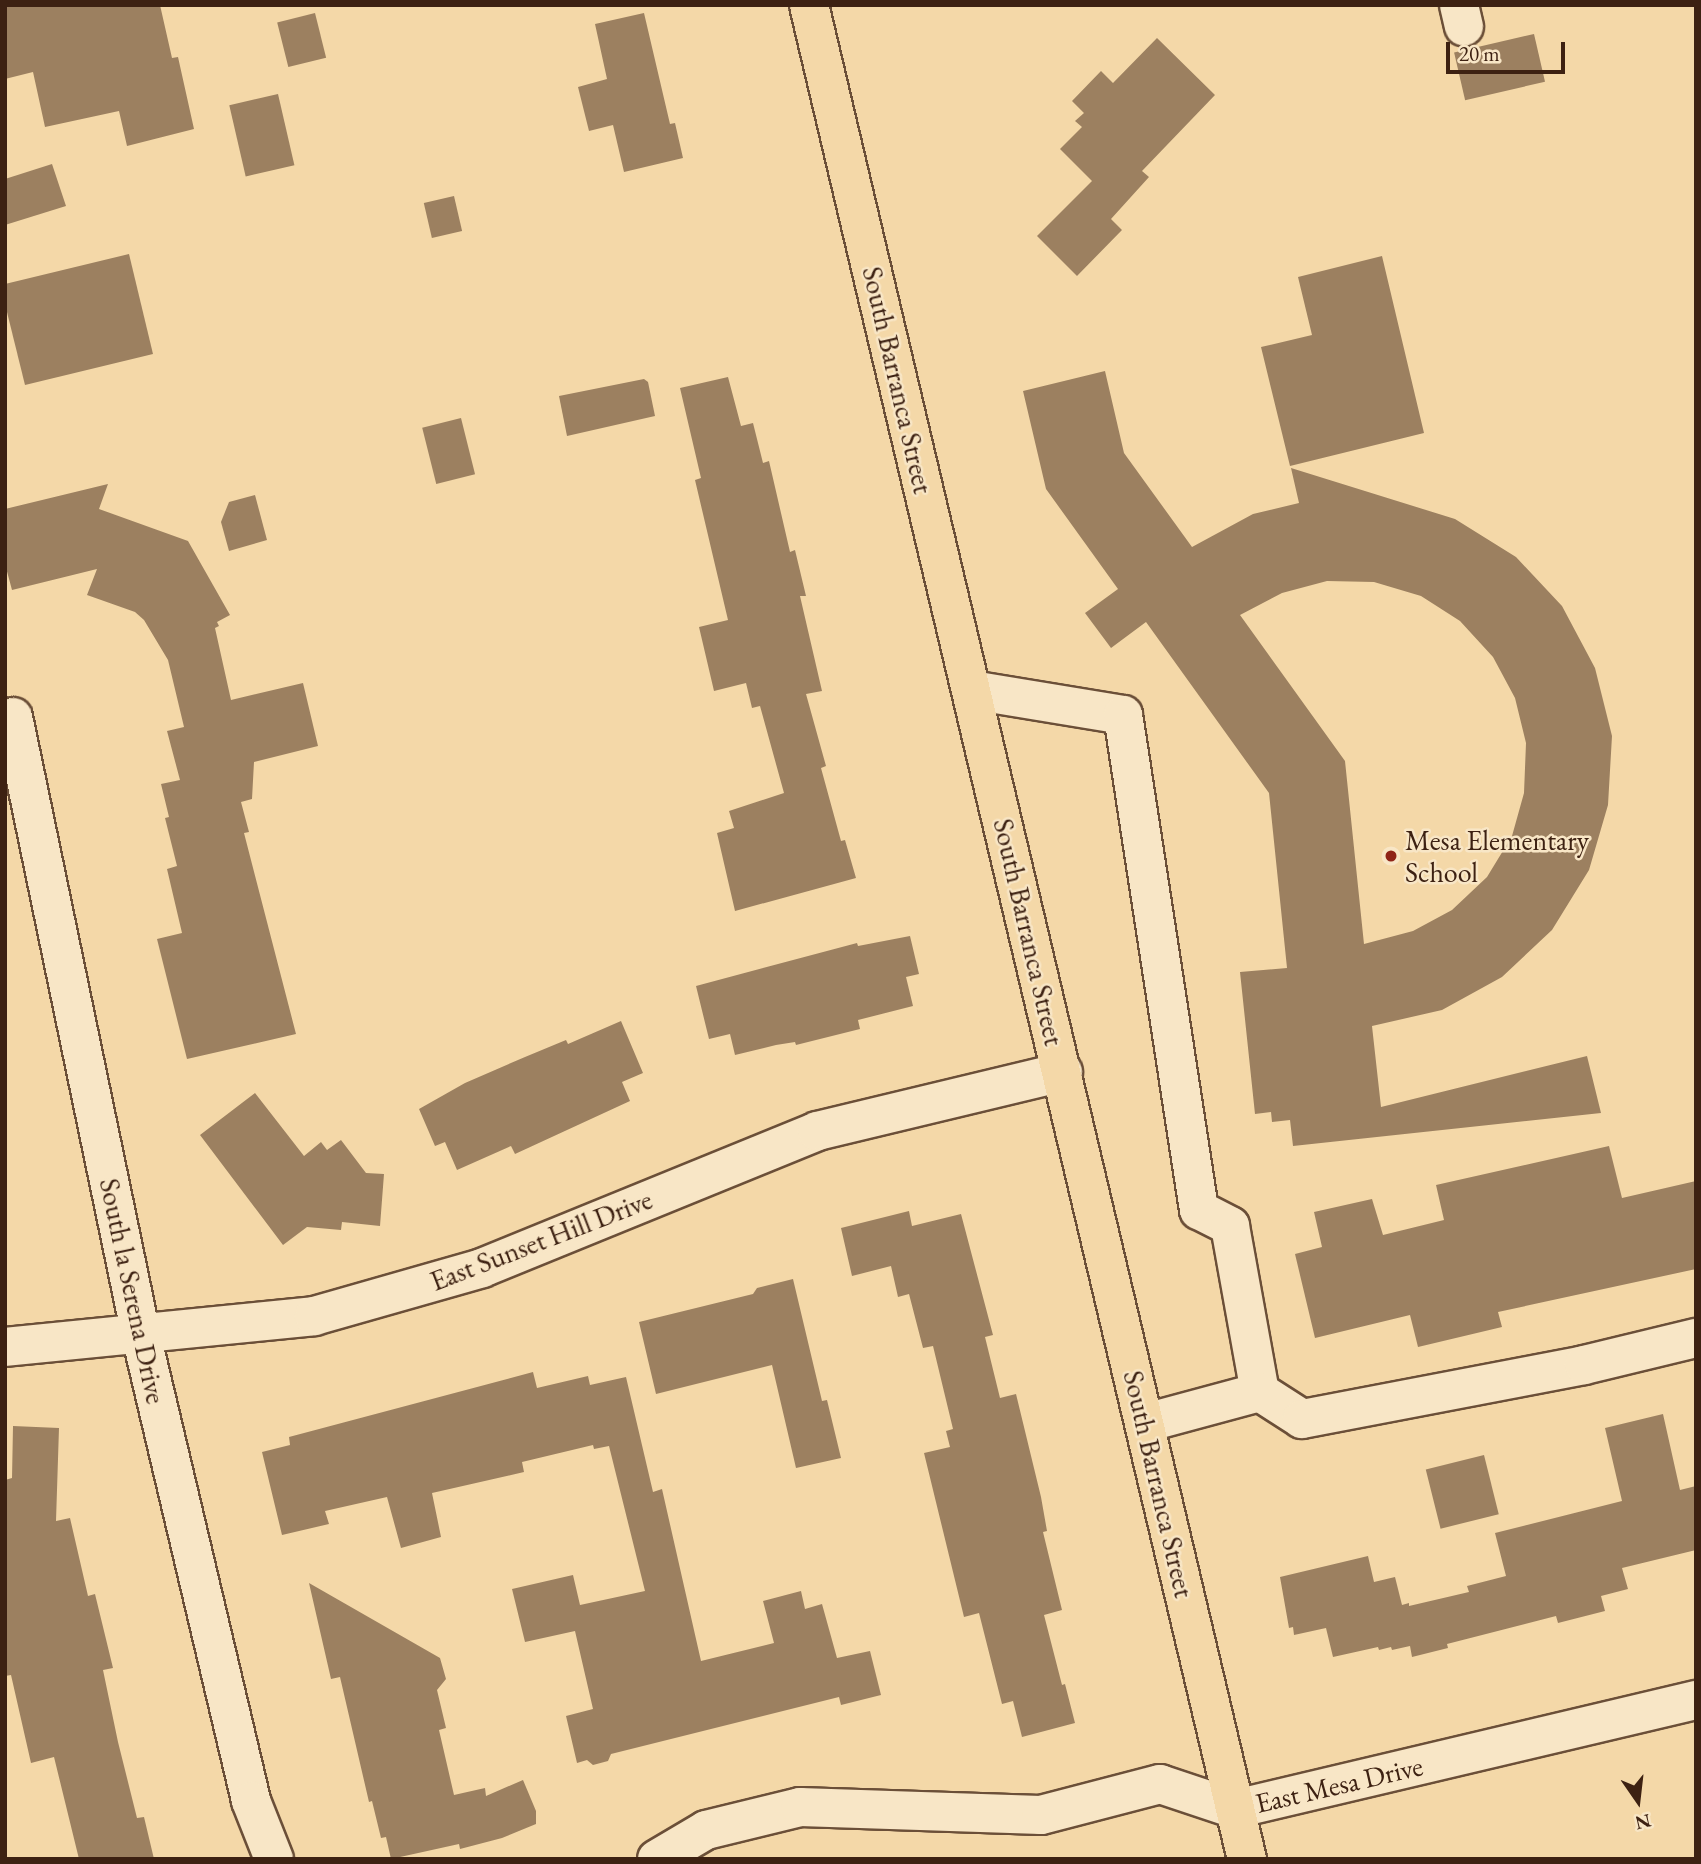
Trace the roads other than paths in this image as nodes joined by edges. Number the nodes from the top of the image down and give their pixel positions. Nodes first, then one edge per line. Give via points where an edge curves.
1 (809, 5) edge
2 (972, 690) junction
3 (13, 717) dead end
4 (1063, 1072) junction
5 (141, 1335) junction
6 (1696, 1338) edge
7 (5, 1347) edge
8 (1260, 1392) junction
9 (1145, 1423) junction
10 (1696, 1700) edge
11 (1235, 1809) junction
12 (275, 1859) edge
13 (657, 1859) edge
14 (1247, 1859) edge

1 - 2 main road, South Barranca Street
2 - 4 main road, South Barranca Street
2 - 8 street via 1123,715 1199,1210 1230,1226
3 - 5 street, South la Serena Drive
4 - 5 street, East Sunset Hill Drive via 817,1131 482,1268 314,1316
4 - 9 main road, South Barranca Street
5 - 7 street, East Sunset Hill Drive
5 - 12 street, South la Serena Drive via 251,1801
6 - 8 street via 1584,1365 1302,1419
8 - 9 street
9 - 11 main road, South Barranca Street
10 - 11 street, East Mesa Drive
11 - 13 street, East Mesa Drive via 1160,1784 1041,1815 800,1807 706,1830
11 - 14 main road, South Barranca Street

